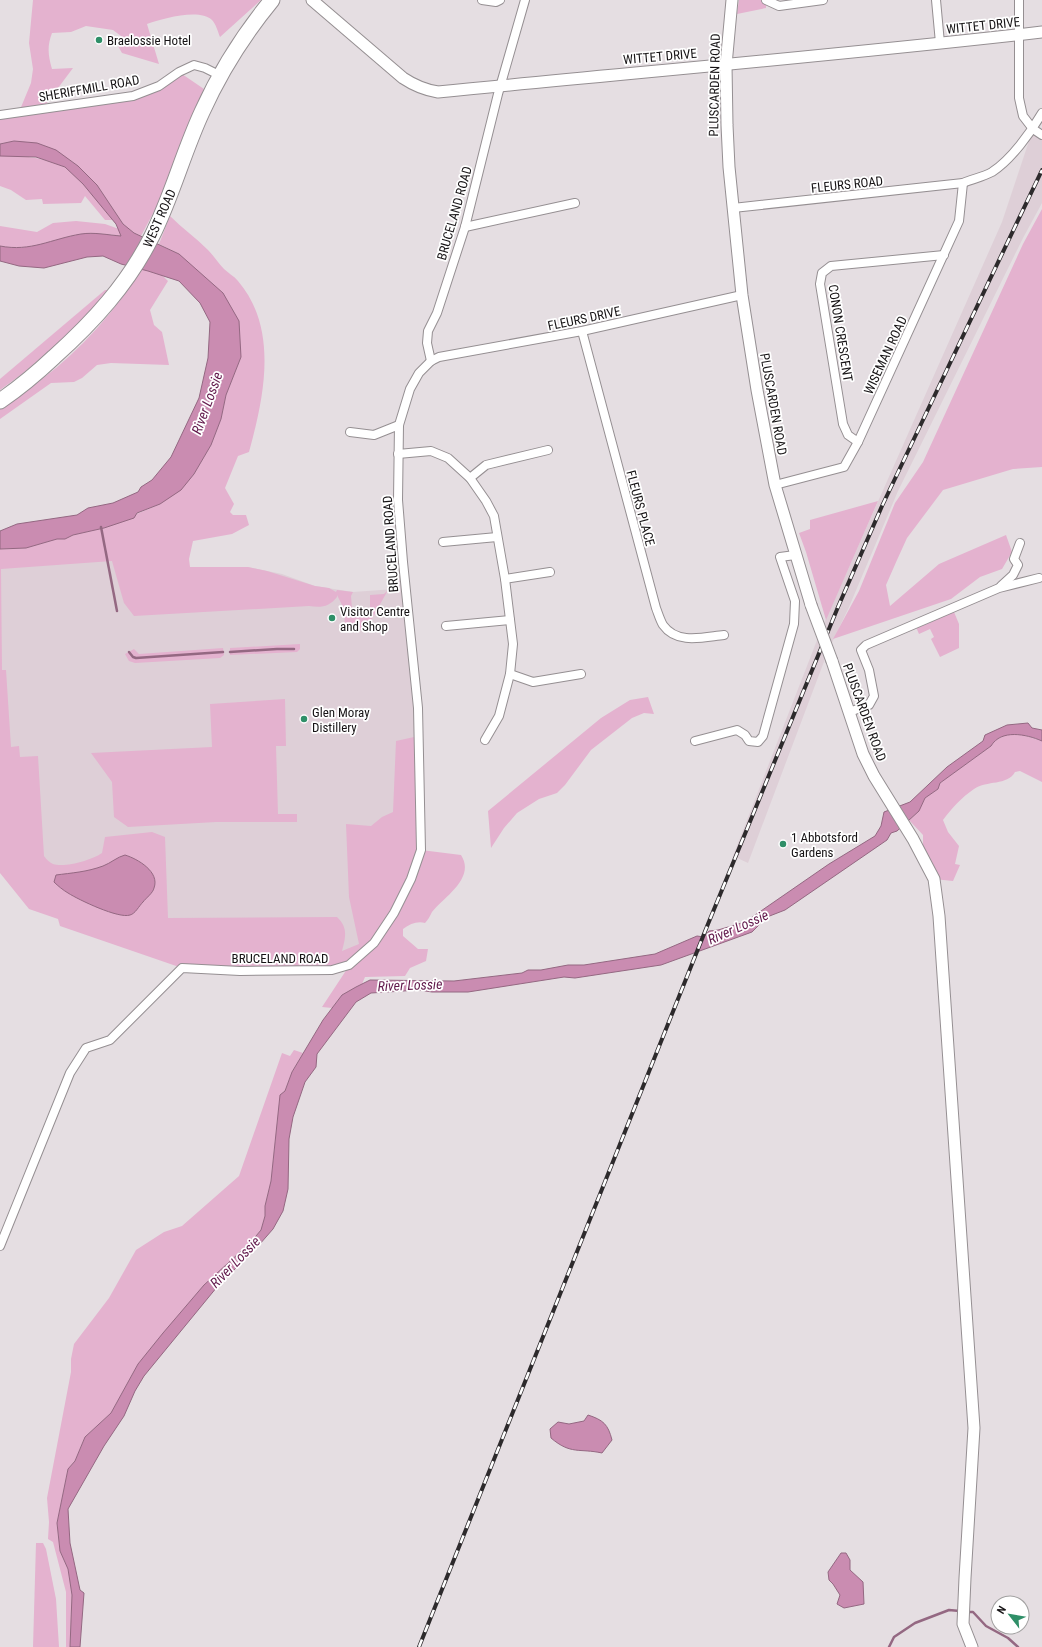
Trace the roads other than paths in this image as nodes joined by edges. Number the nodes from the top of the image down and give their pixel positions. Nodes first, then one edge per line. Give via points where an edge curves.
1 (272, 0) edge
2 (312, 0) edge
3 (482, 0) edge
4 (500, 0) edge
5 (525, 0) edge
6 (732, 0) edge
7 (766, 0) edge
8 (823, 0) edge
9 (936, 0) edge
10 (1019, 0) edge
11 (1042, 32) edge
12 (1019, 35) junction
13 (940, 43) junction
14 (726, 65) junction
15 (221, 76) junction
16 (500, 86) junction
17 (1042, 113) edge
18 (0, 115) edge
19 (1033, 129) junction
20 (1042, 135) edge
21 (963, 183) junction
22 (575, 203) dead end
23 (733, 208) junction
24 (465, 227) junction
25 (944, 256) junction
26 (742, 296) junction
27 (582, 331) junction
28 (431, 361) junction
29 (0, 401) edge
30 (399, 425) junction
31 (350, 432) dead end
32 (858, 442) junction
33 (548, 450) dead end
34 (398, 454) junction
35 (470, 478) junction
36 (775, 485) junction
37 (497, 537) junction
38 (443, 542) dead end
39 (1020, 543) dead end
40 (795, 555) junction
41 (550, 572) dead end
42 (1039, 578) dead end
43 (505, 579) junction
44 (999, 588) junction
45 (510, 620) junction
46 (446, 626) dead end
47 (724, 635) dead end
48 (510, 674) junction
49 (581, 674) dead end
50 (849, 712) junction
51 (485, 740) dead end
52 (696, 741) dead end
53 (0, 1246) edge
54 (972, 1647) edge

1 - 15 highway, WEST ROAD via 244,37
2 - 16 main road, WITTET DRIVE via 392,70 413,85 438,92
3 - 4 street
5 - 16 street, BRUCELAND ROAD
6 - 14 main road, PLUSCARDEN ROAD
7 - 8 street via 779,6
9 - 13 street
10 - 12 street
11 - 12 main road, WITTET DRIVE
12 - 13 main road, WITTET DRIVE
12 - 19 street via 1019,98 1023,116
13 - 14 main road, WITTET DRIVE
14 - 16 main road, WITTET DRIVE
14 - 23 main road, PLUSCARDEN ROAD
15 - 18 street, SHERIFFMILL ROAD via 194,65 159,86 133,96
15 - 29 highway, WEST ROAD via 202,112 152,237 137,263 112,299 80,334 30,379
16 - 24 street, BRUCELAND ROAD
17 - 19 street, FLEURS ROAD
19 - 20 street
19 - 21 street, FLEURS ROAD via 1012,154 992,171
21 - 23 street, FLEURS ROAD
21 - 25 street, WISEMAN ROAD via 959,221
22 - 24 street
23 - 26 main road, PLUSCARDEN ROAD
24 - 28 street, BRUCELAND ROAD via 437,313 428,331 427,343
25 - 32 street, WISEMAN ROAD
25 - 32 street, CONON CRESCENT via 832,266 822,273 820,284 843,424 848,435
26 - 27 street, FLEURS DRIVE
26 - 36 main road, PLUSCARDEN ROAD
27 - 28 street, FLEURS DRIVE via 439,357
27 - 47 street, FLEURS PLACE via 656,608 664,625 673,635 687,639
28 - 30 street, BRUCELAND ROAD via 419,372 410,389
30 - 31 street via 374,435
30 - 34 street, BRUCELAND ROAD
32 - 36 street, WISEMAN ROAD via 844,467
33 - 35 street via 486,465
34 - 35 street via 431,451 448,458
34 - 53 street, BRUCELAND ROAD via 398,500 418,708 421,850 411,879 394,914 374,943 349,965 332,970 240,971 182,968 110,1040 86,1048 70,1073
35 - 37 street via 494,516
36 - 40 main road, PLUSCARDEN ROAD
37 - 38 street
37 - 43 street
39 - 44 street via 1014,559 1018,565 1016,570
40 - 50 main road, PLUSCARDEN ROAD, bridge
40 - 52 street via 780,557 795,601 794,624 763,736 758,742 749,741 745,734 738,730
41 - 43 street
42 - 44 street
43 - 45 street
44 - 50 street via 866,645 861,650 869,670 874,696 869,705
45 - 46 street
45 - 48 street
48 - 49 street via 533,682
48 - 51 street via 499,716
50 - 54 main road, PLUSCARDEN ROAD via 863,754 934,879 940,924 974,1428 964,1591 964,1624

